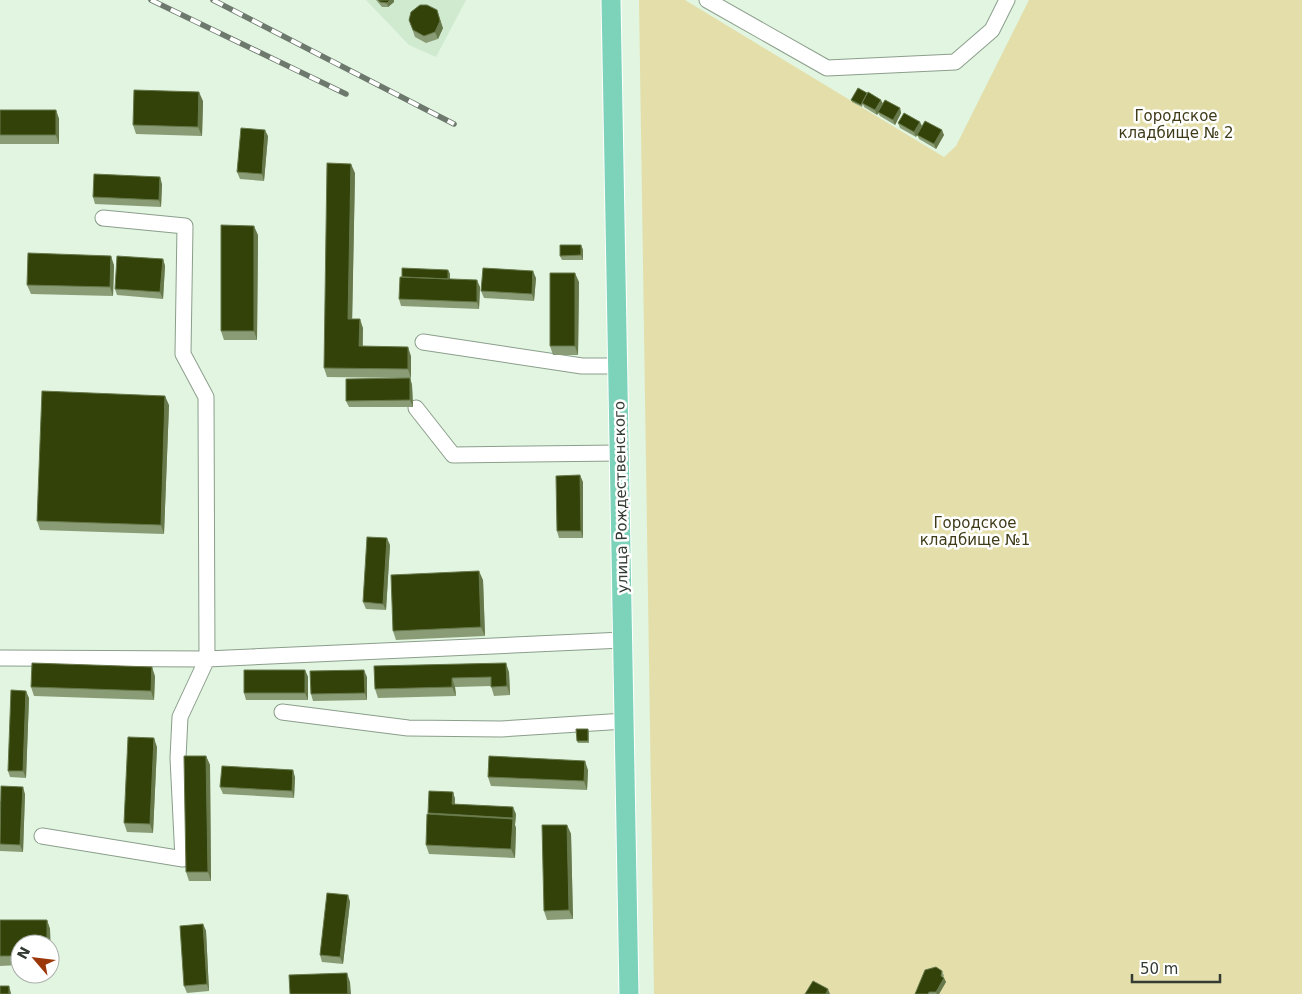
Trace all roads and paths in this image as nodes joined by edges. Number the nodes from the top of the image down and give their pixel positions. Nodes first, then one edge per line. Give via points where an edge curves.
1 (612, 0) edge
2 (707, 0) edge
3 (1007, 0) edge
4 (103, 218) dead end
5 (423, 342) dead end
6 (618, 366) junction
7 (416, 408) dead end
8 (620, 453) junction
9 (624, 640) junction
10 (0, 658) edge
11 (206, 659) junction
12 (282, 712) dead end
13 (625, 721) junction
14 (42, 836) dead end
15 (629, 994) edge

1 - 6 main road, улица Рождественского
2 - 3 street via 827,68 955,62 992,30
4 - 11 street via 185,226 183,354 206,397
5 - 6 street via 582,366
6 - 8 main road, улица Рождественского
7 - 8 street via 453,455
8 - 9 main road, улица Рождественского
9 - 11 street
9 - 13 main road, улица Рождественского
10 - 11 street
11 - 14 street via 180,717 178,758 182,859
12 - 13 street via 408,728 501,729
13 - 15 main road, улица Рождественского

